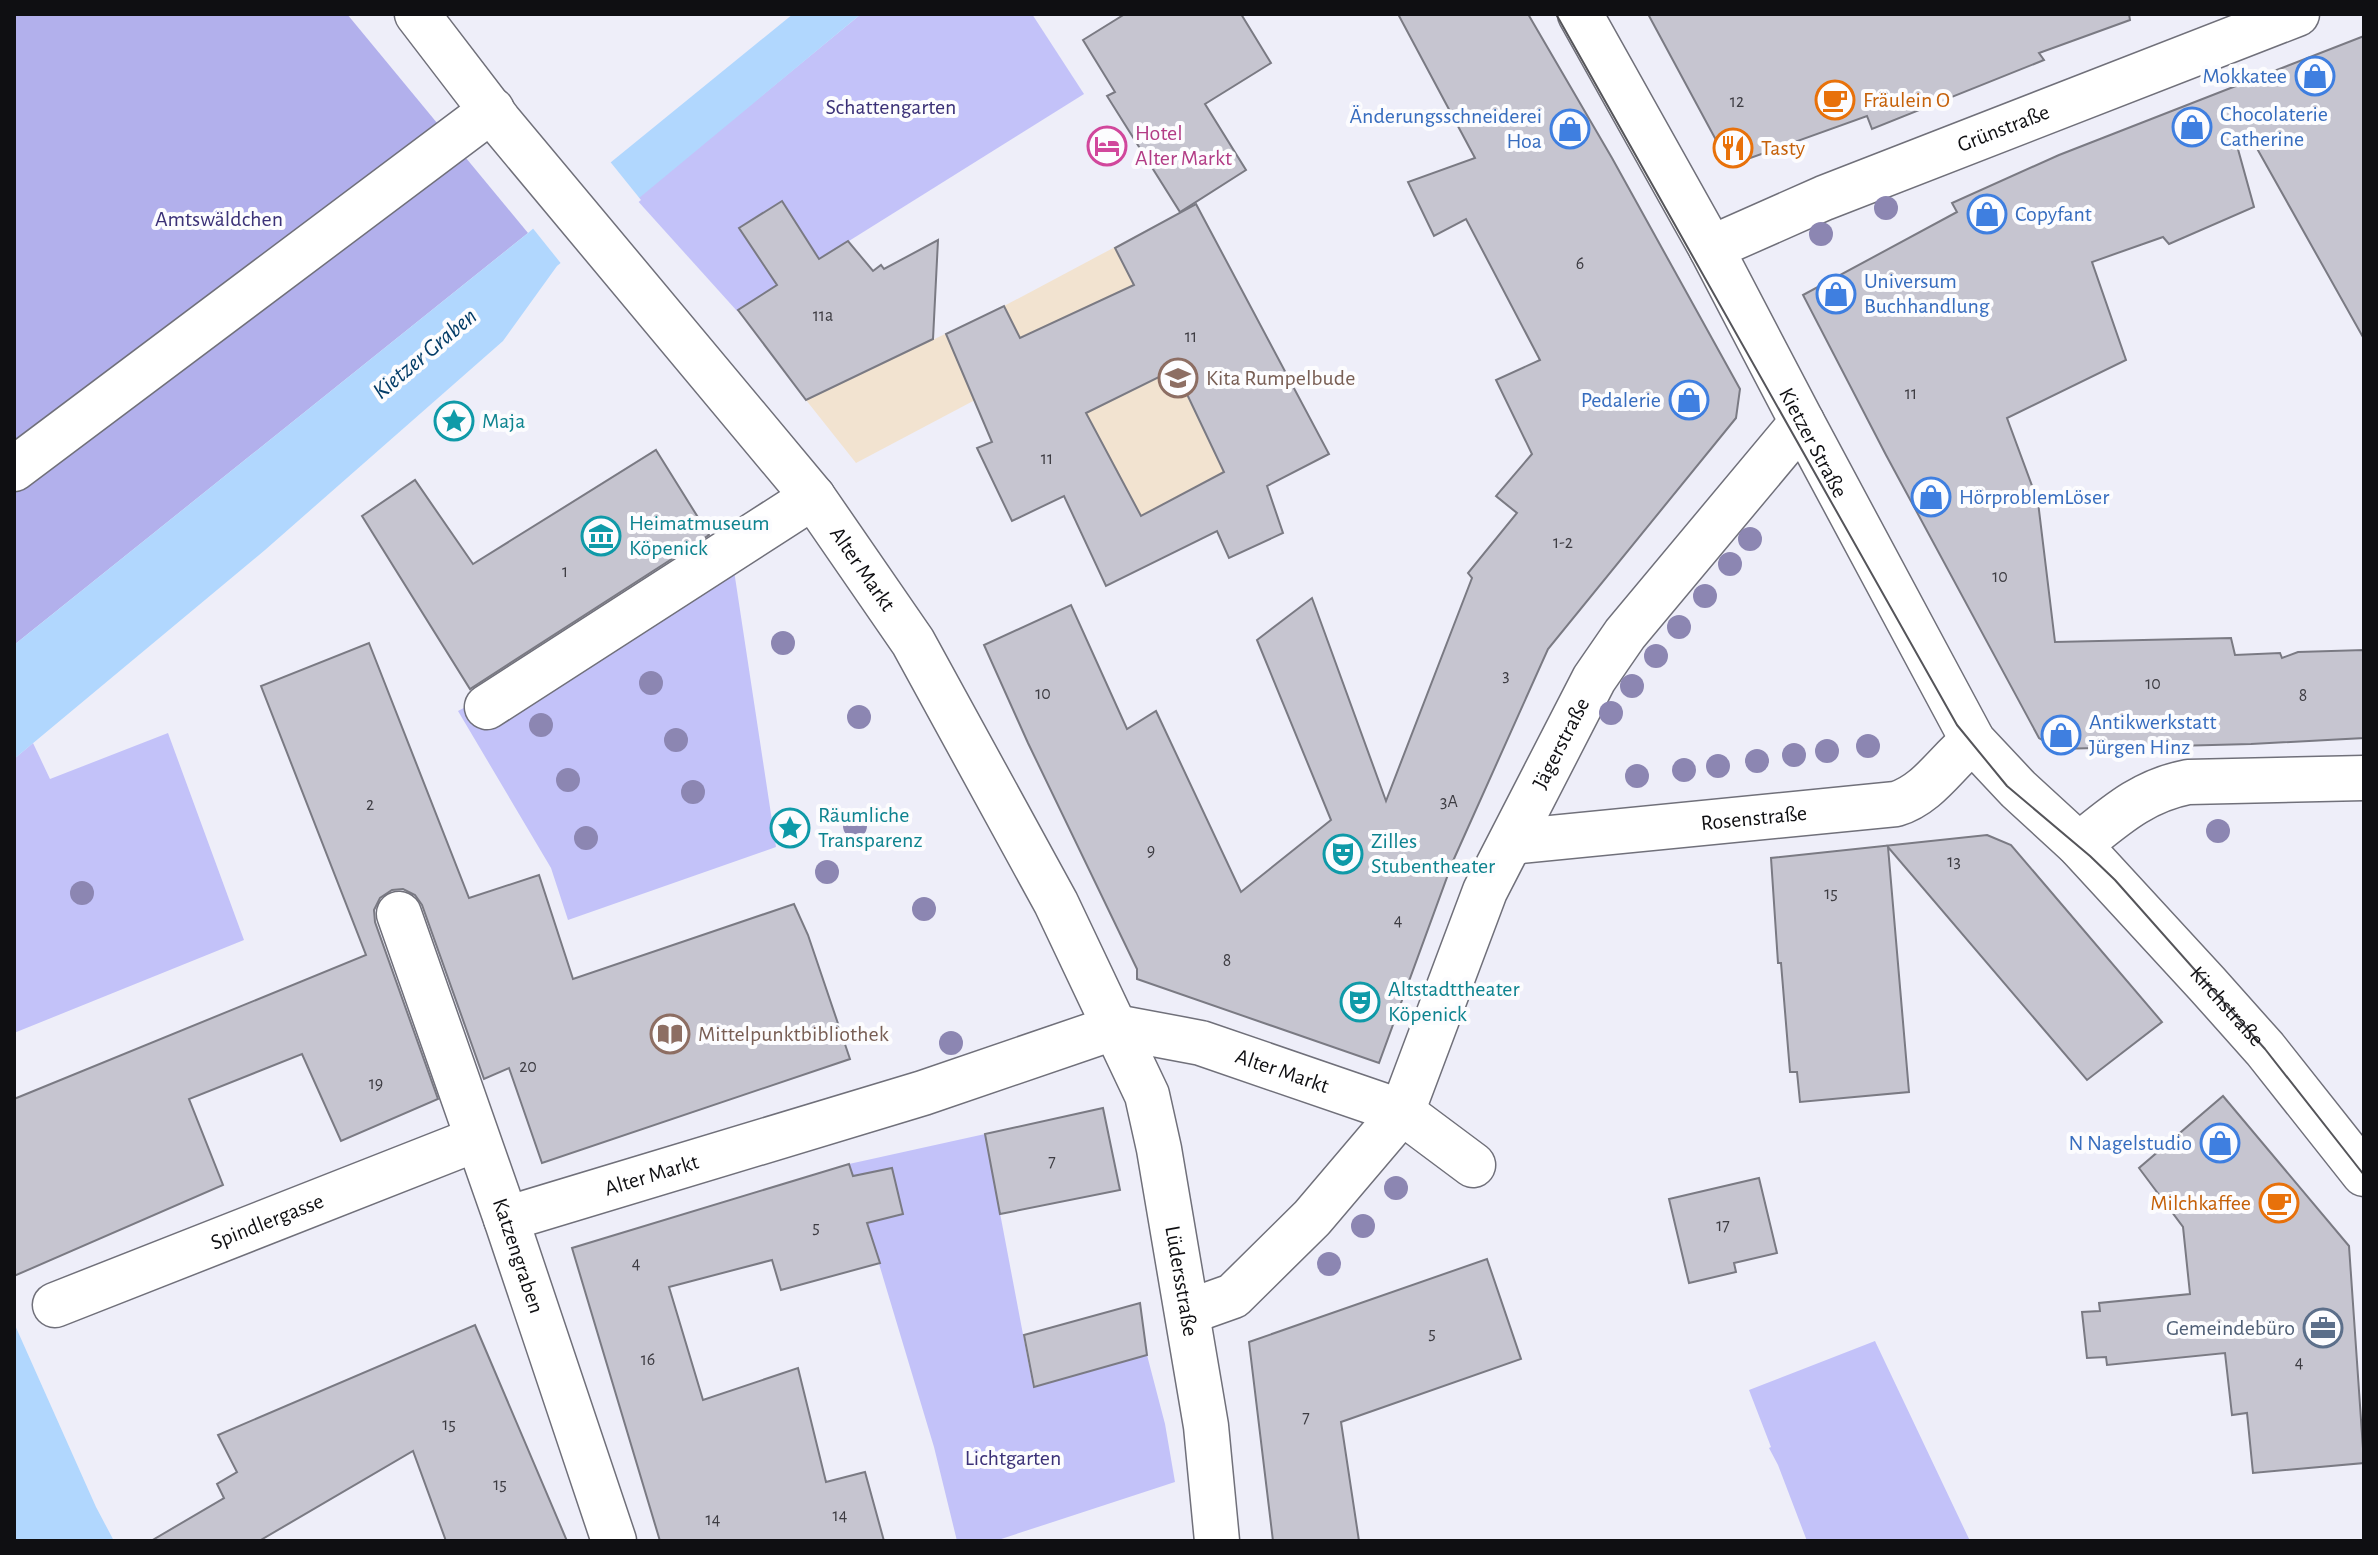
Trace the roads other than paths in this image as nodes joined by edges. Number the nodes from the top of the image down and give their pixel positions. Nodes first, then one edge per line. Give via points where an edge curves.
1 (417, 14) edge
2 (1580, 14) edge
3 (2297, 14) edge
4 (492, 110) junction
5 (1711, 248) junction
6 (1802, 422) junction
7 (14, 469) edge
8 (813, 497) junction
9 (487, 707) dead end
10 (1973, 741) junction
11 (2364, 778) edge
12 (1511, 842) junction
13 (2079, 845) junction
14 (399, 914) dead end
15 (1116, 1027) junction
16 (1402, 1112) junction
17 (477, 1139) junction
18 (1473, 1165) dead end
19 (2364, 1174) edge
20 (506, 1219) junction
21 (55, 1305) dead end
22 (1188, 1312) junction
23 (1205, 1537) edge
24 (614, 1541) edge

1 - 4 street, Alter Markt
2 - 5 street, Kietzer Straße
3 - 5 street, Grünstraße via 1824,198
4 - 7 street
4 - 8 street, Alter Markt
5 - 6 street, Kietzer Straße
6 - 10 street, Kietzer Straße
6 - 12 street, Jägerstraße via 1609,656
8 - 9 street
8 - 15 street, Alter Markt via 913,642 1056,903
10 - 12 street, Rosenstraße via 1922,790 1896,804
10 - 13 street, Kietzer Straße
11 - 13 street via 2173,785 2138,799
12 - 16 street, Jägerstraße via 1485,891
13 - 19 street, Kirchstraße via 2265,1049
14 - 17 street, Katzengraben
15 - 16 street, Alter Markt via 1201,1043
15 - 20 street, Alter Markt via 911,1097
15 - 22 street, Lüdersstraße via 1147,1095
16 - 18 street, Alter Markt
16 - 22 street, Jägerstraße via 1312,1218 1233,1296
17 - 20 street, Katzengraben
17 - 21 street, Spindlergasse
20 - 24 street, Katzengraben
22 - 23 street, Lüdersstraße via 1206,1426

